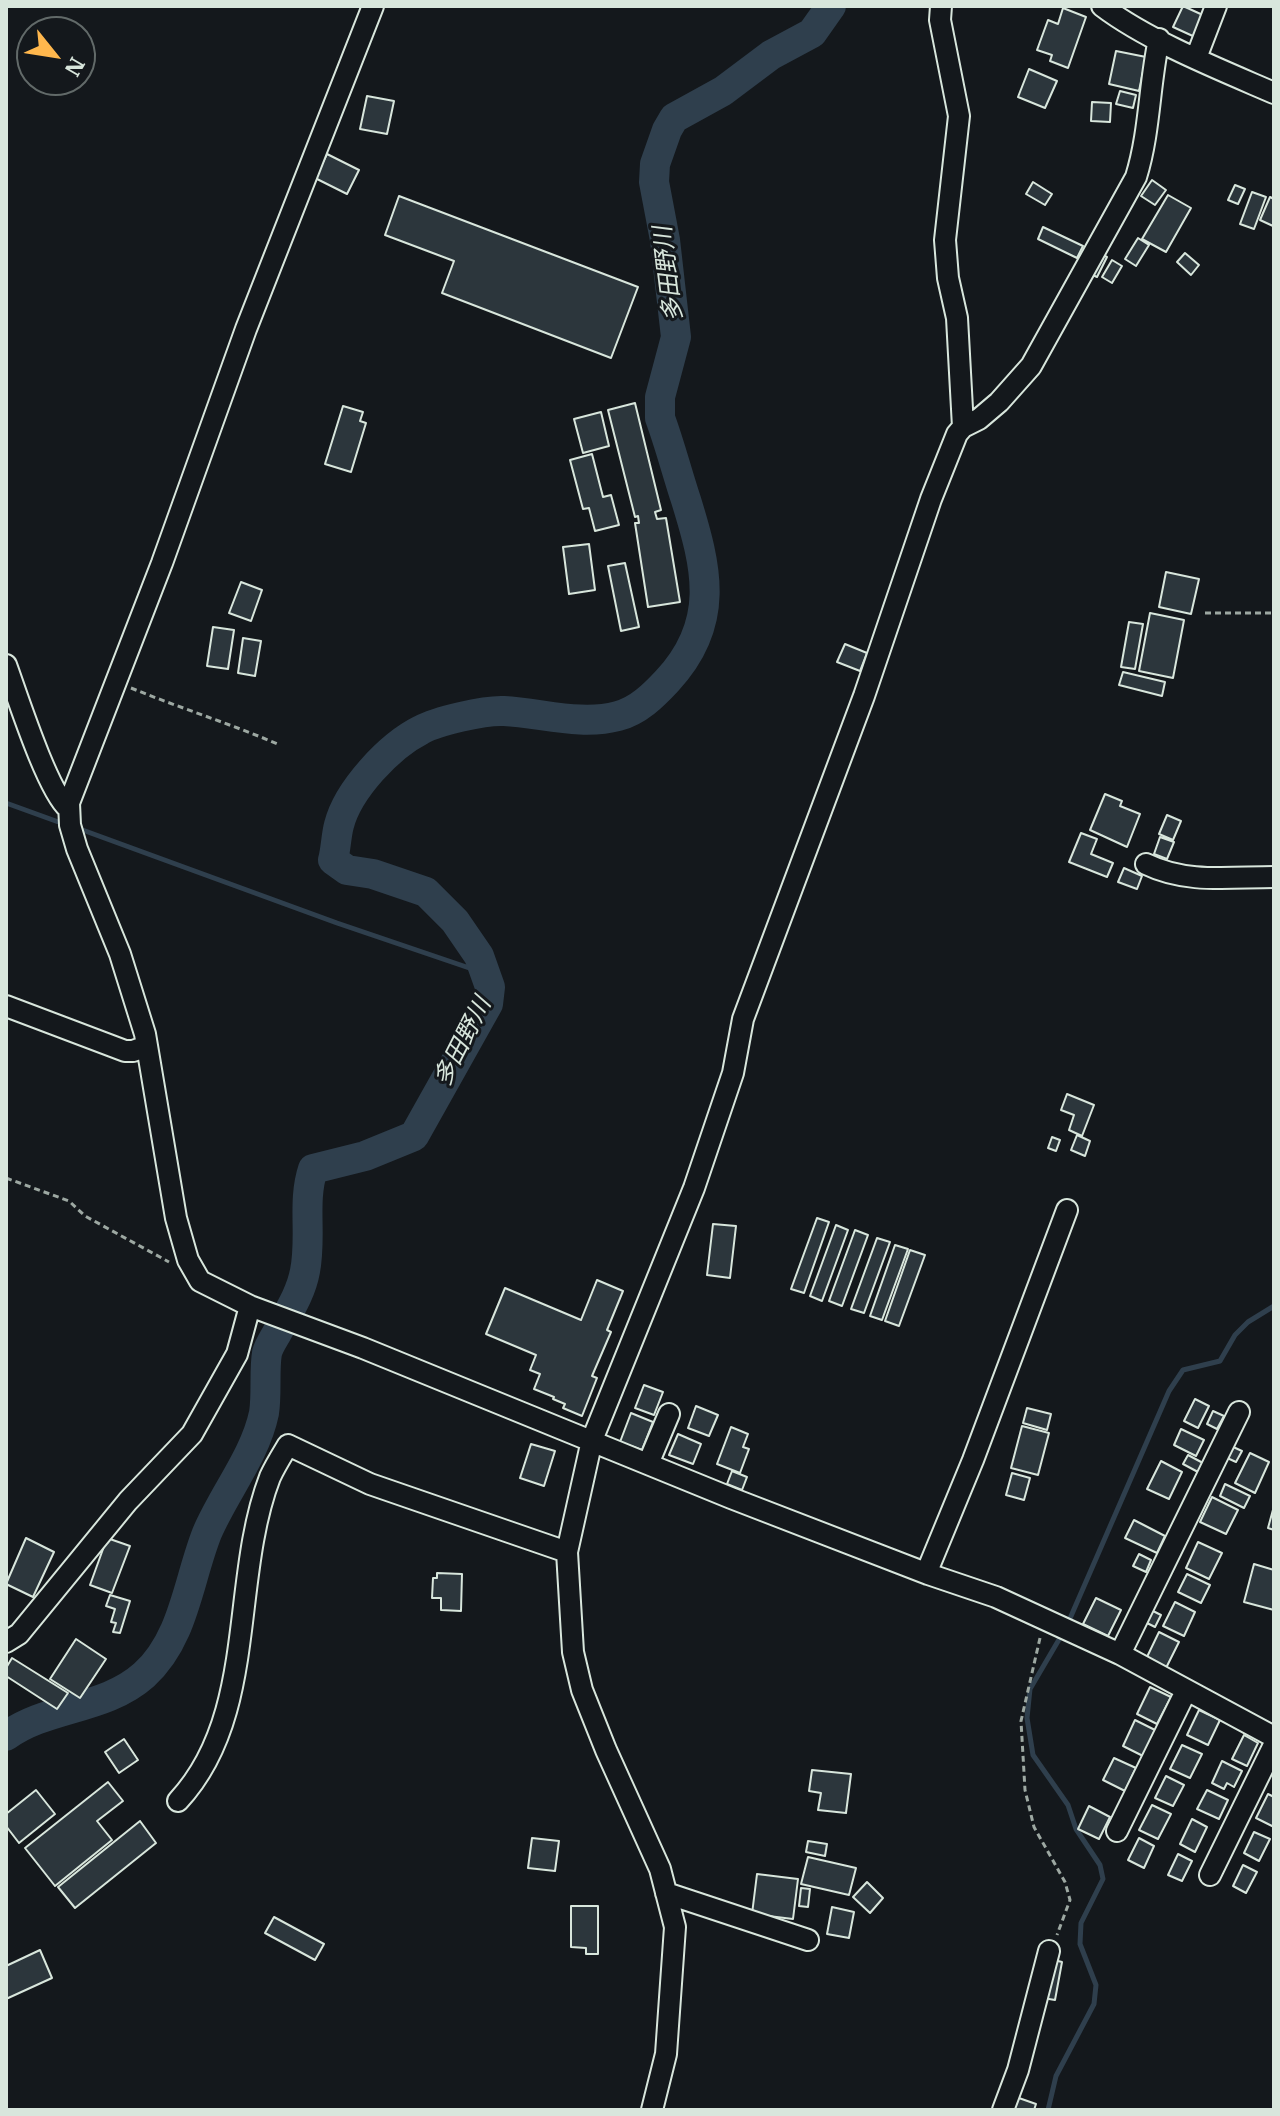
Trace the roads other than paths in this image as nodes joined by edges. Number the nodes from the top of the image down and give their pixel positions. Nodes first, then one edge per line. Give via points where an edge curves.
1 (373, 6) edge
2 (941, 6) edge
3 (1102, 6) edge
4 (1216, 6) edge
5 (1159, 39) junction
6 (1196, 58) junction
7 (1274, 93) edge
8 (963, 427) junction
9 (6, 665) edge
10 (68, 808) junction
11 (1146, 864) dead end
12 (1274, 877) edge
13 (6, 1006) edge
14 (147, 1046) junction
15 (1067, 1210) dead end
16 (250, 1306) junction
17 (1239, 1412) dead end
18 (669, 1414) dead end
19 (592, 1440) junction
20 (648, 1464) junction
21 (567, 1552) junction
22 (928, 1574) junction
23 (6, 1642) edge
24 (1120, 1654) junction
25 (1186, 1691) junction
26 (1274, 1737) edge
27 (1274, 1745) edge
28 (178, 1801) dead end
29 (1117, 1831) dead end
30 (1210, 1875) dead end
31 (666, 1893) junction
32 (808, 1940) dead end
33 (1049, 1951) road end
34 (652, 2110) edge
35 (1003, 2110) edge

1 - 10 street via 251,315
2 - 8 street via 959,116 945,240 957,318
3 - 5 street
4 - 6 street
5 - 6 street
5 - 8 street via 1136,177 1031,366 999,402
6 - 7 street
8 - 19 street via 931,499 743,1019 733,1073 694,1188
9 - 10 street via 53,786
10 - 14 street via 77,849 120,954
11 - 12 street via 1197,878
13 - 14 street via 125,1051
14 - 16 street via 184,1248 194,1272 211,1288
15 - 22 street
16 - 19 street
16 - 23 street via 237,1354 192,1434 128,1501 45,1605
17 - 24 street
18 - 20 street
19 - 20 street
19 - 21 street
20 - 22 street
21 - 28 street via 370,1484 288,1445 271,1475 253,1538 230,1697 212,1754
21 - 31 street via 573,1652 582,1690
22 - 24 street via 996,1597
24 - 25 street
25 - 26 street
25 - 29 street
27 - 30 street
31 - 32 street
31 - 34 street via 675,1927 673,1961 666,2054
33 - 35 street

